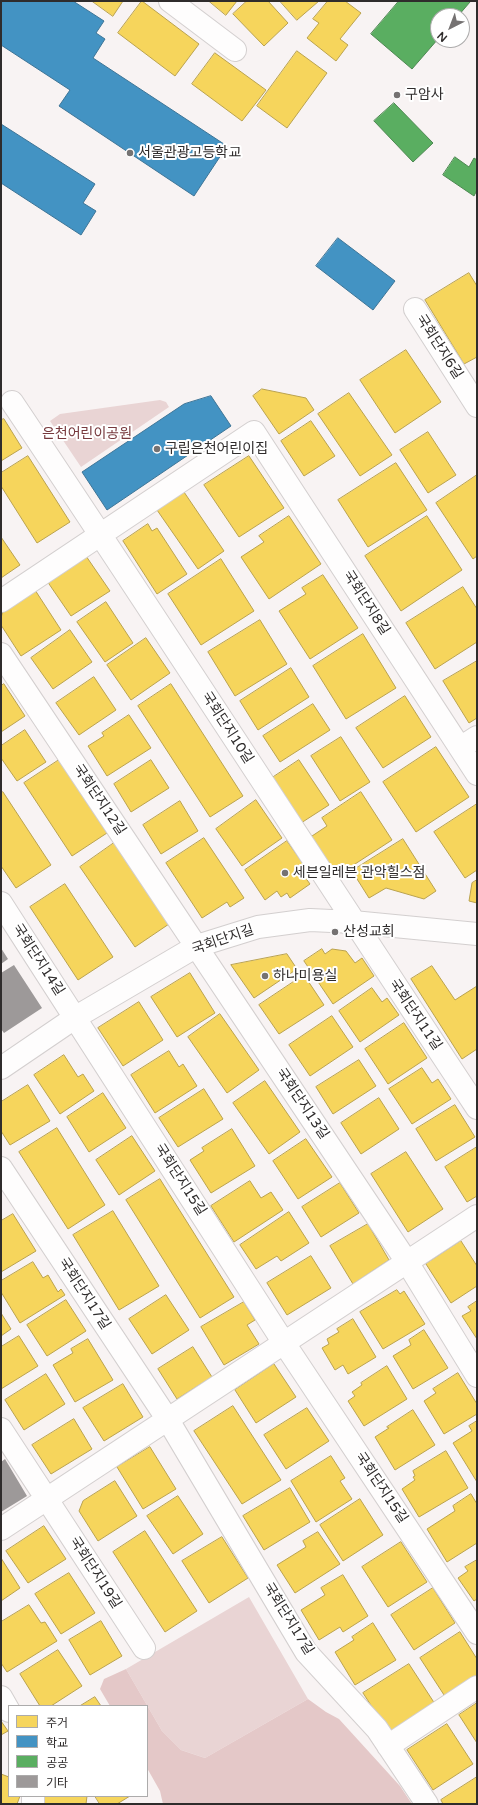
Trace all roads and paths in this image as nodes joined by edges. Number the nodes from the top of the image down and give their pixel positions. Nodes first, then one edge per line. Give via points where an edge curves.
1 (170, 1) edge
2 (236, 50) dead end
3 (415, 309) dead end
4 (474, 394) edge
5 (12, 402) dead end
6 (101, 534) junction
7 (1, 601) edge
8 (1, 654) edge
9 (469, 742) edge
10 (477, 774) edge
11 (1, 903) edge
12 (353, 922) junction
13 (477, 934) edge
14 (197, 946) junction
15 (76, 1017) junction
16 (1, 1068) edge
17 (477, 1108) edge
18 (1, 1168) edge
19 (477, 1216) edge
20 (407, 1262) junction
21 (284, 1343) junction
22 (477, 1376) edge
23 (168, 1420) junction
24 (1, 1429) edge
25 (47, 1499) junction
26 (1, 1529) edge
27 (477, 1633) edge
28 (144, 1648) dead end
29 (477, 1687) edge
30 (1, 1698) edge
31 (8, 1709) edge
32 (388, 1746) junction
33 (427, 1804) edge

1 - 2 street
3 - 4 street, 국회단지6길
5 - 6 street, 국회단지10길
6 - 7 street
6 - 9 street, 국회단지8길 via 254,432
6 - 12 street, 국회단지10길
8 - 14 street, 국회단지12길
9 - 10 street, 국회단지8길
11 - 15 street, 국회단지14길
12 - 13 street, 국회단지길
12 - 14 street, 국회단지길 via 310,920 258,927
12 - 17 street, 국회단지11길
14 - 15 street, 국회단지길
14 - 20 street, 국회단지13길
15 - 16 street, 국회단지길
15 - 21 street, 국회단지15길
18 - 23 street, 국회단지17길
19 - 20 street
20 - 21 street
20 - 22 street, 국회단지13길
21 - 23 street
21 - 27 street, 국회단지15길
23 - 25 street
23 - 32 street, 국회단지17길 via 306,1652 377,1729
24 - 25 street, 국회단지19길
25 - 26 street
25 - 28 street, 국회단지19길
29 - 32 street
30 - 31 street
32 - 33 street, 국회단지17길

